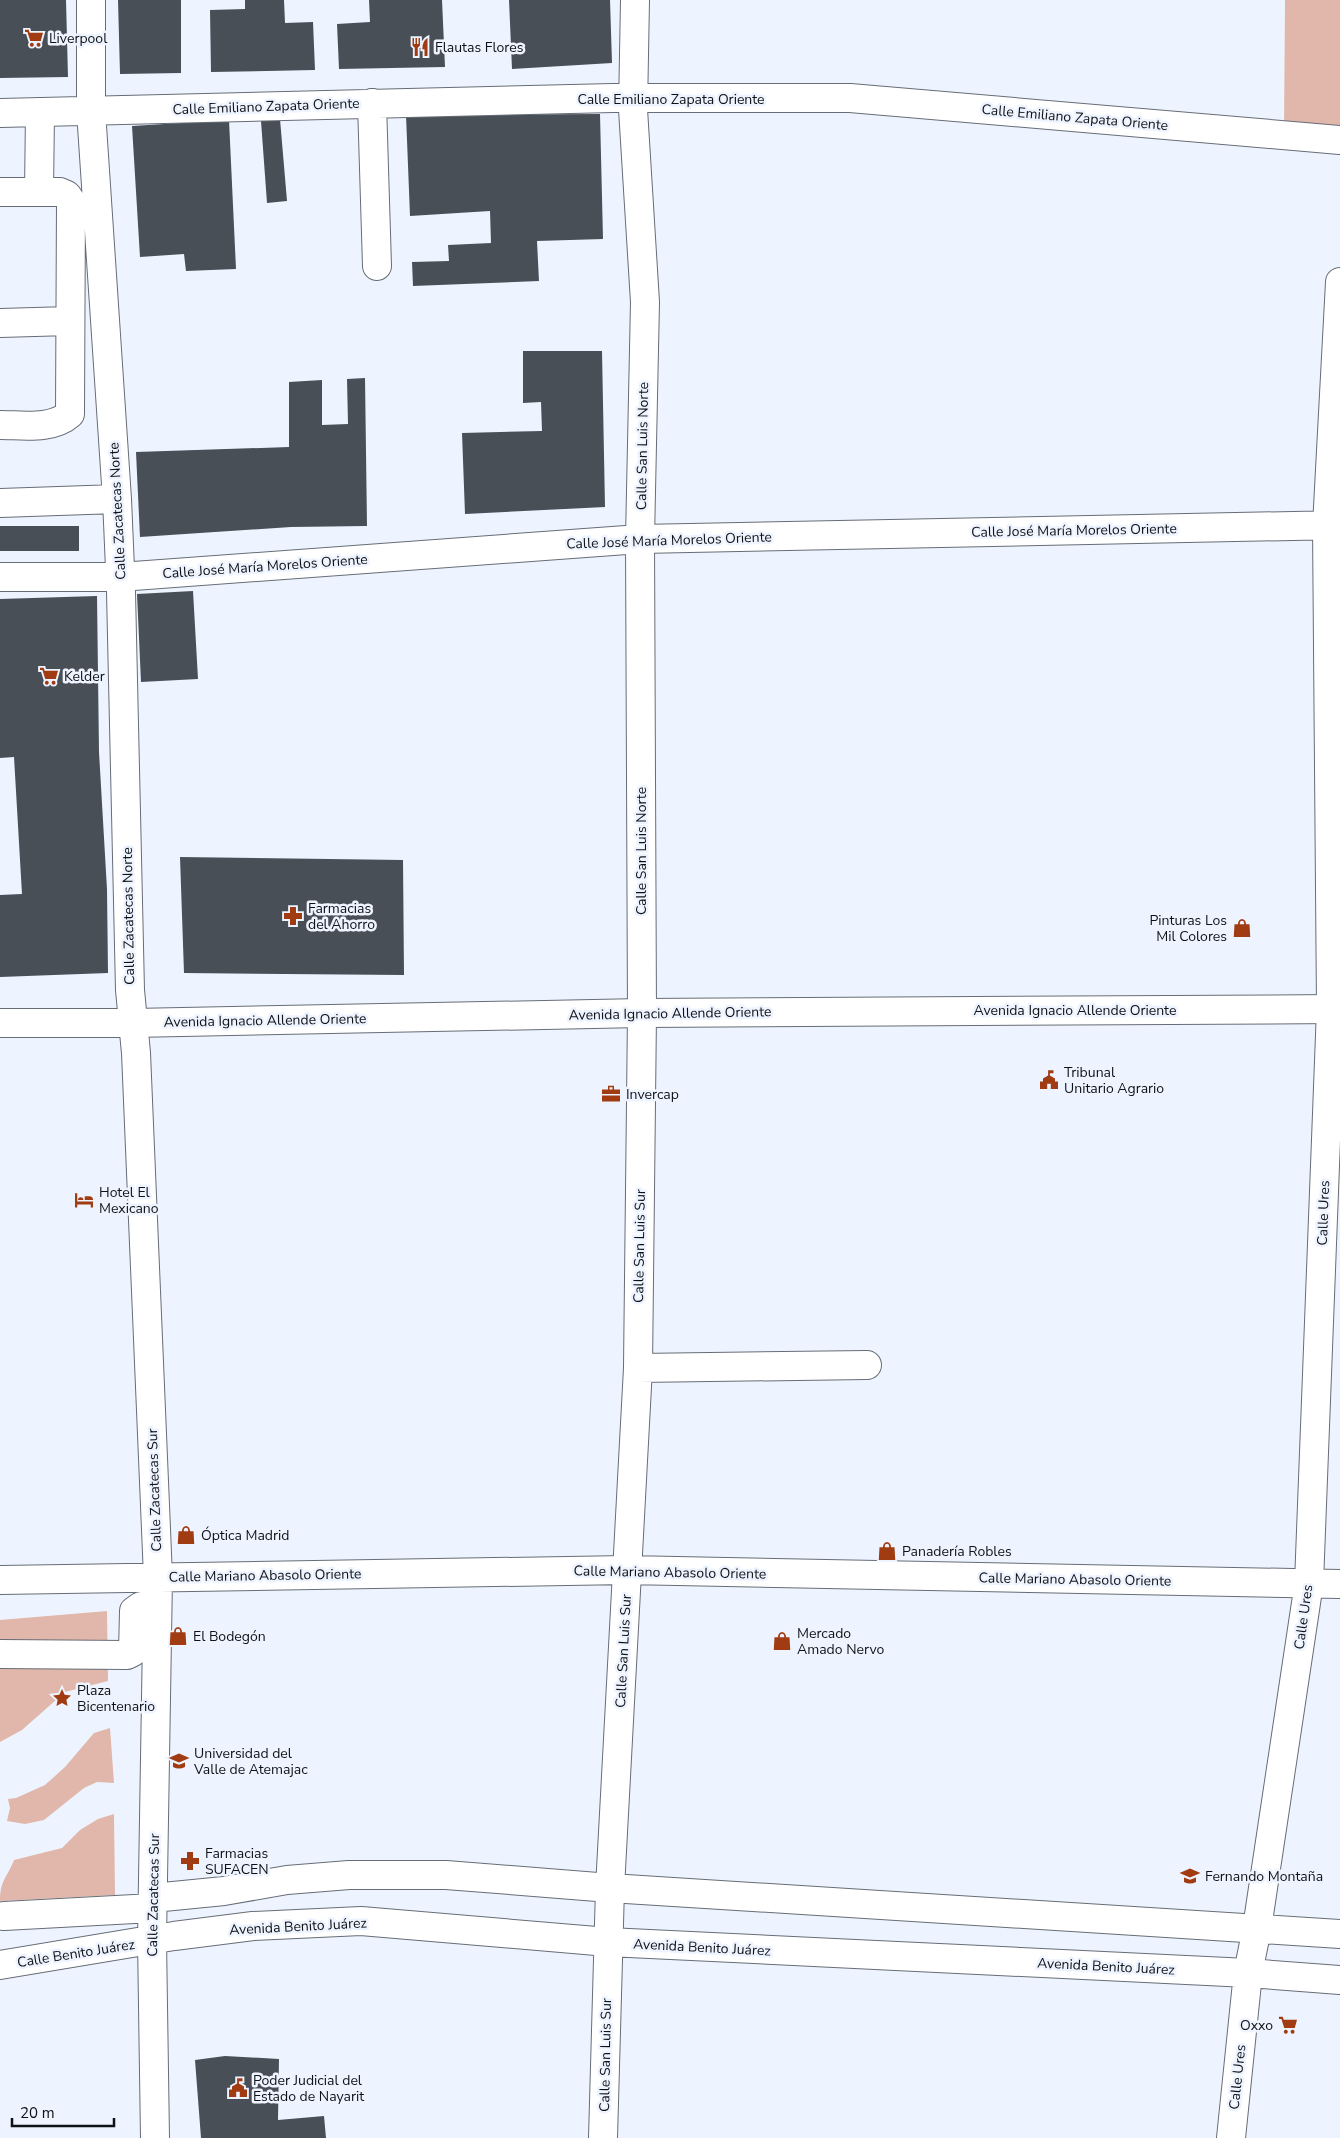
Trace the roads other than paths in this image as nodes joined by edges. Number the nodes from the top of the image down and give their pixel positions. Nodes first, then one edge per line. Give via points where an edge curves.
1 (91, 0) edge
2 (635, 0) edge
3 (634, 98) junction
4 (372, 103) junction
5 (91, 111) junction
6 (40, 112) junction
7 (0, 113) edge
8 (1340, 140) edge
9 (0, 192) edge
10 (39, 192) junction
11 (377, 266) dead end
12 (1340, 282) edge
13 (69, 321) junction
14 (0, 323) edge
15 (0, 425) edge
16 (117, 499) junction
17 (0, 503) edge
18 (1334, 526) edge
19 (640, 539) junction
20 (0, 577) edge
21 (120, 577) junction
22 (1335, 1009) edge
23 (642, 1013) junction
24 (0, 1023) edge
25 (133, 1023) junction
26 (867, 1365) dead end
27 (638, 1368) junction
28 (627, 1570) junction
29 (158, 1577) junction
30 (0, 1580) edge
31 (1309, 1584) junction
32 (1340, 1584) edge
33 (158, 1606) junction
34 (0, 1654) edge
35 (610, 1888) junction
36 (224, 1891) junction
37 (153, 1903) junction
38 (4, 1916) dead end
39 (1257, 1928) junction
40 (1340, 1934) edge
41 (152, 1940) junction
42 (608, 1942) junction
43 (0, 1965) edge
44 (1248, 1973) junction
45 (1340, 1980) edge
46 (155, 2138) edge
47 (603, 2138) edge
48 (1231, 2138) edge

1 - 5 street, Calle Zacatecas Norte
2 - 3 street, Calle San Luis Norte
3 - 4 street, Calle Emiliano Zapata Oriente
3 - 8 street, Calle Emiliano Zapata Oriente via 850,98
3 - 19 street, Calle San Luis Norte via 645,302
4 - 5 street, Calle Emiliano Zapata Oriente
4 - 11 street
5 - 6 street, Calle Emiliano Zapata Oriente
5 - 16 street, Calle Zacatecas Norte
6 - 7 street, Calle Emiliano Zapata Oriente
6 - 10 street
9 - 10 street
10 - 13 street via 60,192 70,201
12 - 18 street, Calle Ures
13 - 14 street
13 - 15 street via 70,414 62,422 51,425
16 - 17 street
16 - 21 street, Calle Zacatecas Norte
18 - 19 street, Calle José María Morelos Oriente
18 - 22 street, Calle Ures
19 - 21 street, Calle José María Morelos Oriente
19 - 23 street, Calle San Luis Norte
20 - 21 street, Calle José María Morelos Oriente
21 - 25 street, Calle Zacatecas Norte
22 - 23 street, Avenida Ignacio Allende Oriente
22 - 31 street, Calle Ures
23 - 25 street, Avenida Ignacio Allende Oriente
23 - 27 street, Calle San Luis Sur
24 - 25 street, Avenida Ignacio Allende Oriente
25 - 29 street, Calle Zacatecas Sur
26 - 27 street
27 - 28 street, Calle San Luis Sur
28 - 29 street, Calle Mariano Abasolo Oriente
28 - 31 street, Calle Mariano Abasolo Oriente
28 - 35 street, Calle San Luis Sur
29 - 30 street, Calle Mariano Abasolo Oriente
29 - 33 street, Calle Zacatecas Sur
31 - 32 street, Calle Mariano Abasolo Oriente
31 - 39 street, Calle Ures
33 - 34 street via 141,1606 134,1611 133,1652 127,1655
33 - 37 street, Calle Zacatecas Sur
35 - 36 street via 446,1875 287,1880
35 - 39 street
35 - 42 street, Calle San Luis Sur
36 - 37 street
36 - 41 street via 174,1919
37 - 38 street
37 - 41 street, Calle Zacatecas Sur
39 - 40 street
39 - 44 street, Calle Ures
41 - 42 street, Avenida Benito Juárez via 252,1926 361,1921
41 - 43 street, Calle Benito Juárez
41 - 46 street, Calle Zacatecas Sur
42 - 44 street, Avenida Benito Juárez
42 - 47 street, Calle San Luis Sur
44 - 45 street, Avenida Benito Juárez
44 - 48 street, Calle Ures

